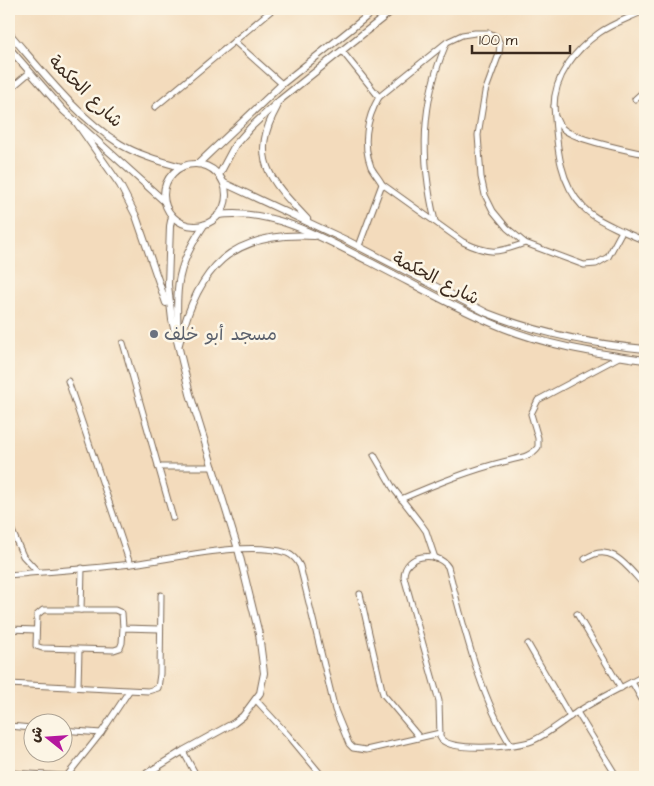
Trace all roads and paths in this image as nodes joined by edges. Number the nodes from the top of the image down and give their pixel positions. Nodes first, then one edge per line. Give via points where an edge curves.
1 (273, 9) edge
2 (376, 9) edge
3 (394, 9) edge
4 (645, 10) edge
5 (9, 33) edge
6 (234, 41) junction
7 (447, 42) junction
8 (9, 48) edge
9 (342, 50) junction
10 (29, 73) junction
11 (282, 84) junction
12 (9, 90) edge
13 (645, 90) edge
14 (379, 97) junction
15 (635, 99) dead end
16 (280, 100) junction
17 (554, 106) junction
18 (155, 107) dead end
19 (76, 122) junction
20 (645, 154) edge
21 (198, 164) junction
22 (180, 167) junction
23 (219, 175) junction
24 (224, 183) junction
25 (382, 184) junction
26 (164, 201) junction
27 (172, 216) junction
28 (218, 216) junction
29 (310, 222) junction
30 (435, 222) junction
31 (204, 224) junction
32 (622, 231) junction
33 (320, 237) junction
34 (645, 241) edge
35 (526, 243) junction
36 (359, 246) junction
37 (172, 320) junction
38 (123, 343) dead end
39 (179, 344) junction
40 (645, 349) edge
41 (180, 356) junction
42 (620, 356) junction
43 (645, 360) edge
44 (68, 381) dead end
45 (374, 455) dead end
46 (158, 467) junction
47 (213, 467) junction
48 (401, 499) junction
49 (173, 518) dead end
50 (9, 524) edge
51 (238, 549) junction
52 (435, 558) junction
53 (585, 559) dead end
54 (130, 564) junction
55 (82, 568) junction
56 (38, 572) junction
57 (9, 575) edge
58 (645, 586) edge
59 (360, 594) dead end
60 (161, 595) dead end
61 (81, 610) junction
62 (577, 614) dead end
63 (123, 628) junction
64 (9, 629) edge
65 (160, 629) junction
66 (36, 630) junction
67 (528, 644) dead end
68 (79, 650) junction
69 (645, 675) edge
70 (632, 682) junction
71 (9, 684) edge
72 (78, 686) junction
73 (621, 688) junction
74 (129, 691) junction
75 (256, 700) junction
76 (645, 705) edge
77 (577, 712) junction
78 (570, 717) junction
79 (9, 726) edge
80 (22, 727) edge
81 (72, 731) edge
82 (101, 733) junction
83 (440, 733) junction
84 (419, 737) junction
85 (511, 745) junction
86 (183, 751) junction
87 (9, 773) edge
88 (66, 777) edge
89 (141, 777) edge
90 (197, 777) edge
91 (323, 777) edge
92 (617, 777) edge

1 - 6 street
2 - 11 street
3 - 9 street
4 - 17 street via 601,32 585,44 560,75
5 - 22 street, شارع الحكمة via 59,90 120,144
6 - 11 street
6 - 18 street
7 - 14 street
7 - 30 street via 430,90 426,119 426,169
7 - 35 street via 475,33 489,34 500,44 481,112 478,135 481,177 493,211
8 - 10 street, شارع الحكمة
9 - 14 street
9 - 16 street
10 - 12 street
10 - 19 street, شارع الحكمة
11 - 21 street
13 - 15 street
14 - 25 street via 371,112 367,148 371,167
16 - 23 street via 241,137
16 - 29 street via 266,129 264,155 276,183
17 - 20 street via 556,119 569,132
17 - 32 street via 562,172 571,189 582,206 595,217
19 - 26 street, شارع الحكمة
19 - 37 street via 107,164 136,216
21 - 22 street
21 - 23 street
22 - 26 street via 166,184
23 - 24 street
24 - 28 street via 225,200
24 - 29 street, شارع الحكمة
25 - 30 street
25 - 36 street
26 - 27 street
27 - 31 street via 187,225
27 - 37 street via 168,272
28 - 31 street
28 - 33 street, شارع الحكمة via 259,216
29 - 36 street, شارع الحكمة
30 - 35 street via 477,249 502,251
31 - 39 street via 185,256 178,282
32 - 34 street
32 - 35 street via 608,257 596,264 584,265
33 - 39 street via 268,237 233,252 212,268 200,286
33 - 42 street, شارع الحكمة via 495,325 566,347
36 - 40 street, شارع الحكمة via 505,320 578,340
37 - 41 street
38 - 46 street
39 - 41 street
41 - 47 street
42 - 43 street, شارع الحكمة
42 - 48 street via 538,400 531,414 538,447 531,454 440,482
44 - 54 street
45 - 48 street
46 - 47 street
46 - 49 street
47 - 51 street
48 - 52 street via 426,532
50 - 56 street via 23,556
51 - 54 street
51 - 75 street via 263,660 263,683
51 - 84 street via 280,552 297,561 335,710 351,747 366,750
52 - 83 street via 414,560 406,568 404,577 439,701
52 - 85 street via 448,568 480,676 500,729
53 - 58 street via 595,553 608,552
54 - 55 street
55 - 56 street
55 - 61 street
56 - 57 street
59 - 84 street via 384,694
60 - 65 street
61 - 63 street via 118,611 123,615
61 - 66 street via 43,610 37,615
62 - 73 street
63 - 65 street
63 - 68 street via 120,648
64 - 66 street
65 - 74 street via 158,688 148,692
66 - 68 street via 38,647
67 - 78 street
68 - 72 street
69 - 70 street
70 - 73 street
70 - 76 street
71 - 72 street
72 - 74 street
73 - 77 street
74 - 82 street
75 - 86 street via 234,723
75 - 91 street
77 - 78 street
77 - 92 street
78 - 85 street via 533,740
79 - 80 street
81 - 82 street
82 - 88 street
83 - 84 street
83 - 85 street via 442,742 454,746
86 - 89 street
86 - 90 street
87 - 88 street

